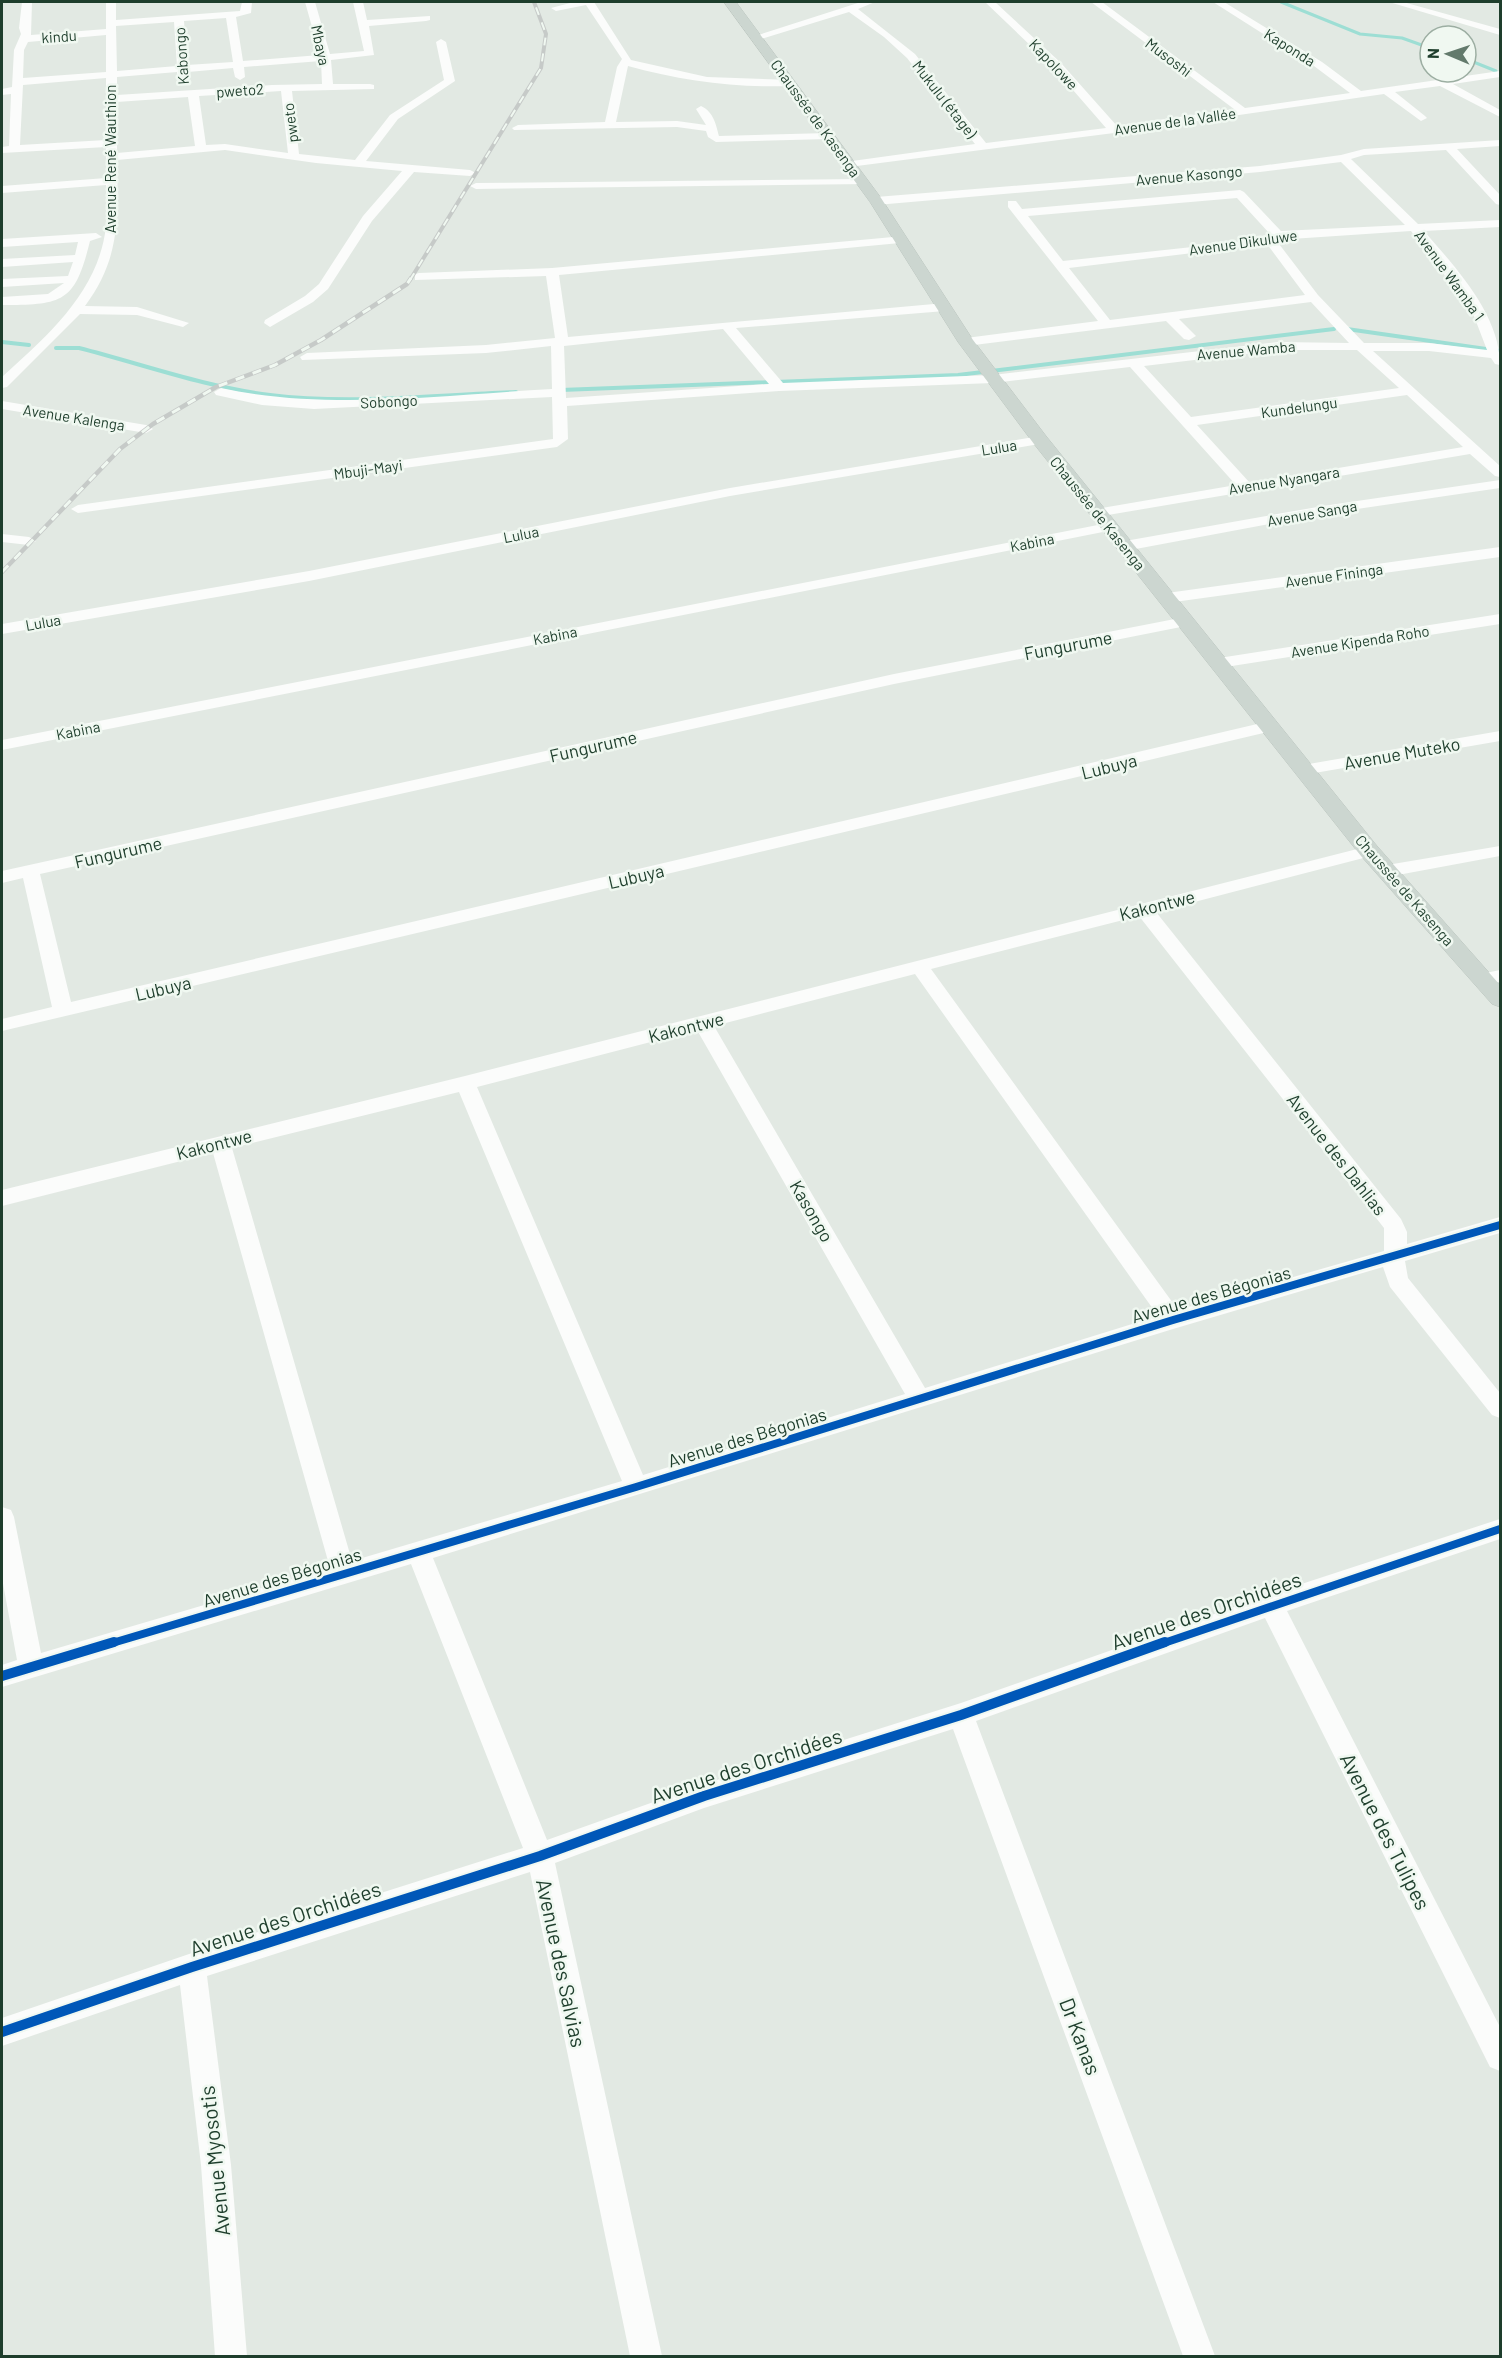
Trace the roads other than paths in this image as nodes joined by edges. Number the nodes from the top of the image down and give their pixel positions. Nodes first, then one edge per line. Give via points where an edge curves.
1 (27, 2) edge
2 (111, 2) edge
3 (247, 2) edge
4 (310, 2) edge
5 (358, 2) edge
6 (588, 2) edge
7 (730, 2) edge
8 (870, 2) edge
9 (990, 2) edge
10 (1096, 2) edge
11 (1218, 2) edge
12 (1394, 2) edge
13 (556, 8) dead end
14 (850, 8) junction
15 (237, 15) junction
16 (426, 18) dead end
17 (179, 19) junction
18 (1500, 22) edge
19 (363, 23) junction
20 (1484, 27) junction
21 (111, 28) junction
22 (1500, 32) edge
23 (757, 37) junction
24 (441, 42) dead end
25 (18, 43) junction
26 (326, 57) junction
27 (626, 62) junction
28 (238, 64) junction
29 (183, 68) junction
30 (110, 74) junction
31 (1500, 74) edge
32 (1479, 77) joint
33 (791, 83) junction
34 (1436, 84) edge
35 (1445, 84) edge
36 (17, 86) junction
37 (1493, 86) dead end
38 (370, 87) dead end
39 (286, 88) junction
40 (328, 89) junction
41 (242, 90) junction
42 (1387, 91) junction
43 (2, 92) edge
44 (189, 94) junction
45 (1360, 95) junction
46 (110, 99) junction
47 (701, 109) dead end
48 (1243, 111) junction
49 (1500, 114) edge
50 (1421, 118) dead end
51 (610, 126) junction
52 (518, 128) dead end
53 (713, 129) junction
54 (1114, 130) junction
55 (828, 136) junction
56 (111, 143) junction
57 (1500, 143) edge
58 (984, 147) junction
59 (1449, 147) junction
60 (201, 148) junction
61 (8, 150) edge
62 (111, 157) junction
63 (294, 157) junction
64 (1344, 158) junction
65 (358, 164) junction
66 (849, 164) junction
67 (411, 168) junction
68 (470, 173) dead end
69 (112, 181) junction
70 (862, 182) junction
71 (476, 186) dead end
72 (5, 190) edge
73 (1002, 192) junction
74 (876, 201) junction
75 (1500, 201) edge
76 (2, 202) edge
77 (1019, 213) junction
78 (1500, 224) edge
79 (1417, 228) junction
80 (111, 237) junction
81 (1274, 237) junction
82 (85, 238) junction
83 (900, 238) junction
84 (2, 243) edge
85 (80, 258) junction
86 (2, 263) edge
87 (1058, 265) junction
88 (552, 272) junction
89 (419, 277) dead end
90 (74, 279) junction
91 (2, 283) edge
92 (1314, 298) junction
93 (2, 301) edge
94 (945, 307) junction
95 (78, 310) junction
96 (1170, 316) junction
97 (183, 323) dead end
98 (270, 323) dead end
99 (1107, 324) junction
100 (726, 325) junction
101 (1189, 336) dead end
102 (560, 342) junction
103 (966, 342) junction
104 (1359, 345) junction
105 (1497, 354) edge
106 (307, 357) dead end
107 (1133, 362) junction
108 (989, 374) junction
109 (2, 384) edge
110 (779, 387) junction
111 (1409, 391) junction
112 (221, 392) dead end
113 (558, 398) junction
114 (2, 405) edge
115 (1188, 422) junction
116 (146, 429) dead end
117 (1040, 440) junction
118 (1473, 449) junction
119 (1500, 473) edge
120 (1500, 484) edge
121 (1245, 486) junction
122 (78, 509) dead end
123 (1102, 520) junction
124 (2, 538) edge
125 (29, 541) dead end
126 (1125, 546) junction
127 (1500, 552) edge
128 (1167, 598) junction
129 (1500, 619) edge
130 (1185, 622) junction
131 (2, 629) edge
132 (1219, 663) junction
133 (1270, 726) junction
134 (1500, 736) edge
135 (2, 746) edge
136 (1303, 770) junction
137 (1369, 851) junction
138 (1500, 851) edge
139 (30, 871) junction
140 (1387, 872) junction
141 (2, 877) edge
142 (1143, 908) junction
143 (919, 966) junction
144 (1492, 978) edge
145 (1500, 999) edge
146 (63, 1011) junction
147 (703, 1023) junction
148 (2, 1025) edge
149 (465, 1083) junction
150 (220, 1143) junction
151 (2, 1197) edge
152 (1500, 1225) edge
153 (1392, 1257) junction
154 (1173, 1320) junction
155 (920, 1399) junction
156 (1500, 1409) edge
157 (636, 1487) junction
158 (2, 1517) edge
159 (1500, 1529) edge
160 (418, 1551) junction
161 (344, 1575) junction
162 (1271, 1605) junction
163 (31, 1667) junction
164 (2, 1676) edge
165 (961, 1716) junction
166 (540, 1856) junction
167 (192, 1967) junction
168 (2, 2032) edge
169 (1500, 2056) edge
170 (231, 2356) edge
171 (646, 2356) edge
172 (1199, 2356) edge

1 - 25 street
2 - 21 street, Avenue René Wauthion
3 - 15 street via 247,11
4 - 26 street, Mbaya
5 - 19 street
6 - 13 street
6 - 27 street via 622,48
7 - 23 main road, Chaussée de Kasenga
8 - 14 street
9 - 54 street, Kapolowe via 1057,65
10 - 48 street, Musoshi
11 - 45 street, Kaponda
12 - 20 street
14 - 23 street
14 - 58 street, Mukulu (étage) via 902,47
15 - 17 street, kindu via 190,13
15 - 28 street
16 - 19 street
17 - 21 street, kindu
17 - 29 street, Kabongo
18 - 20 street
19 - 26 street via 370,53
20 - 22 street
21 - 25 street, kindu
21 - 30 street, Avenue René Wauthion
23 - 33 main road, Chaussée de Kasenga
24 - 65 street via 450,81 394,117
25 - 36 street, kindu
26 - 28 street
26 - 40 street, Mbaya
27 - 33 street via 699,81
27 - 51 street
28 - 29 street
28 - 41 street
29 - 30 street
29 - 44 street, Kabongo
30 - 36 street
30 - 46 street, Avenue René Wauthion
31 - 32 street, Avenue de la Vallée
32 - 37 street
33 - 55 main road, Chaussée de Kasenga
34 - 42 street, Avenue de la Vallée
35 - 49 street
36 - 43 street
36 - 61 street, kindu
38 - 40 street, pweto2
39 - 40 street, pweto2
39 - 41 street, pweto2
39 - 63 street, pweto
41 - 44 street, pweto2
42 - 45 street, Avenue de la Vallée
42 - 50 street
44 - 46 street, pweto2
44 - 60 street, Kabongo
45 - 48 street, Avenue de la Vallée
46 - 56 street, Avenue René Wauthion
47 - 53 street
48 - 54 street, Avenue de la Vallée
51 - 52 street
51 - 53 street via 677,124
53 - 55 street via 712,136 721,140
54 - 58 street, Avenue de la Vallée
55 - 66 main road, Chaussée de Kasenga
56 - 61 street, kindu via 37,153
56 - 62 street, Avenue René Wauthion
57 - 59 street, Avenue Kasongo
58 - 66 street, Avenue de la Vallée
59 - 64 street, Avenue Kasongo via 1365,152
59 - 75 street
60 - 62 street
60 - 63 street via 225,147
62 - 69 street, Avenue René Wauthion
63 - 65 street
64 - 73 street, Avenue Kasongo
64 - 79 street, Avenue Wamba 1
65 - 67 street
66 - 70 main road, Chaussée de Kasenga
67 - 68 street
67 - 98 street via 367,219 324,286
69 - 72 street via 33,182
69 - 80 street, Avenue René Wauthion
70 - 71 street
70 - 74 main road, Chaussée de Kasenga
72 - 76 street
73 - 74 street, Avenue Kasongo
73 - 77 street
74 - 83 main road, Chaussée de Kasenga
77 - 81 street via 1240,194
77 - 87 street
78 - 79 street, Avenue Dikuluwe
79 - 81 street, Avenue Dikuluwe
79 - 105 street, Avenue Wamba 1 via 1479,312
80 - 82 street
80 - 95 street, Avenue René Wauthion via 103,268
81 - 87 street, Avenue Dikuluwe
81 - 92 street
82 - 84 street
82 - 85 street
83 - 88 street
83 - 94 main road, Chaussée de Kasenga
85 - 86 street
85 - 90 street
87 - 99 street
88 - 89 street
88 - 102 street, Mbuji-Mayi
90 - 91 street
90 - 93 street via 66,291 51,299
92 - 96 street
92 - 104 street
94 - 100 street
94 - 103 main road, Chaussée de Kasenga
95 - 97 street via 137,311
95 - 109 street, Avenue René Wauthion
96 - 99 street
96 - 101 street
99 - 103 street
100 - 102 street
100 - 110 street
102 - 106 street via 422,354
102 - 113 street, Mbuji-Mayi
103 - 108 main road, Chaussée de Kasenga
104 - 105 street, Avenue Wamba
104 - 107 street, Avenue Wamba via 1264,346
104 - 111 street
107 - 108 street, Avenue Wamba
107 - 115 street
108 - 110 street, Avenue Wamba
108 - 117 main road, Chaussée de Kasenga
110 - 113 street, Sobongo
111 - 115 street, Kundelungu
111 - 118 street
112 - 113 street, Sobongo via 262,401 314,405
113 - 122 street, Mbuji-Mayi via 561,439 553,444
114 - 116 street, Avenue Kalenga
115 - 121 street
117 - 123 main road, Chaussée de Kasenga
117 - 131 street, Lulua via 730,492 309,576
118 - 119 street
118 - 121 street, Avenue Nyangara
120 - 126 street, Avenue Sanga via 1323,510
121 - 123 street, Avenue Nyangara
123 - 126 main road, Chaussée de Kasenga
123 - 135 street, Kabina
124 - 125 street
126 - 128 main road, Chaussée de Kasenga
127 - 128 street, Avenue Fininga
128 - 130 main road, Chaussée de Kasenga
129 - 132 street, Avenue Kipenda Roho
130 - 132 main road, Chaussée de Kasenga
130 - 139 street, Fungurume via 894,679
132 - 133 main road, Chaussée de Kasenga
133 - 136 main road, Chaussée de Kasenga
133 - 146 street, Lubuya
134 - 136 street, Avenue Muteko
136 - 137 main road, Chaussée de Kasenga
137 - 140 main road, Chaussée de Kasenga
137 - 142 street, Kakontwe
138 - 140 street
139 - 141 street, Fungurume
139 - 146 street
140 - 144 main road, Chaussée de Kasenga
142 - 143 street, Kakontwe
142 - 153 street, Avenue des Dahlias via 1393,1225 1397,1237
143 - 147 street, Kakontwe
143 - 154 street
144 - 145 main road, Chaussée de Kasenga
146 - 148 street, Lubuya
147 - 149 street, Kakontwe
147 - 155 street, Kasongo
149 - 150 street, Kakontwe
149 - 157 street
150 - 151 street, Kakontwe
150 - 161 street
152 - 153 street, Avenue des Bégonias
153 - 154 street, Avenue des Bégonias
153 - 156 street, Avenue des Dahlias via 1398,1281
154 - 155 street, Avenue des Bégonias
155 - 157 street, Avenue des Bégonias
157 - 160 street, Avenue des Bégonias
158 - 163 street
159 - 162 street, Avenue des Orchidées
160 - 161 street, Avenue des Bégonias
160 - 166 street, Avenue des Salvias
161 - 163 street, Avenue des Bégonias
162 - 165 street, Avenue des Orchidées
162 - 169 street, Avenue des Tulipes
163 - 164 street, Avenue des Bégonias
165 - 166 street, Avenue des Orchidées via 704,1796
165 - 172 street, Dr Kanas
166 - 167 street, Avenue des Orchidées
166 - 171 street, Avenue des Salvias
167 - 168 street, Avenue des Orchidées
167 - 170 street, Avenue Myosotis via 216,2165

